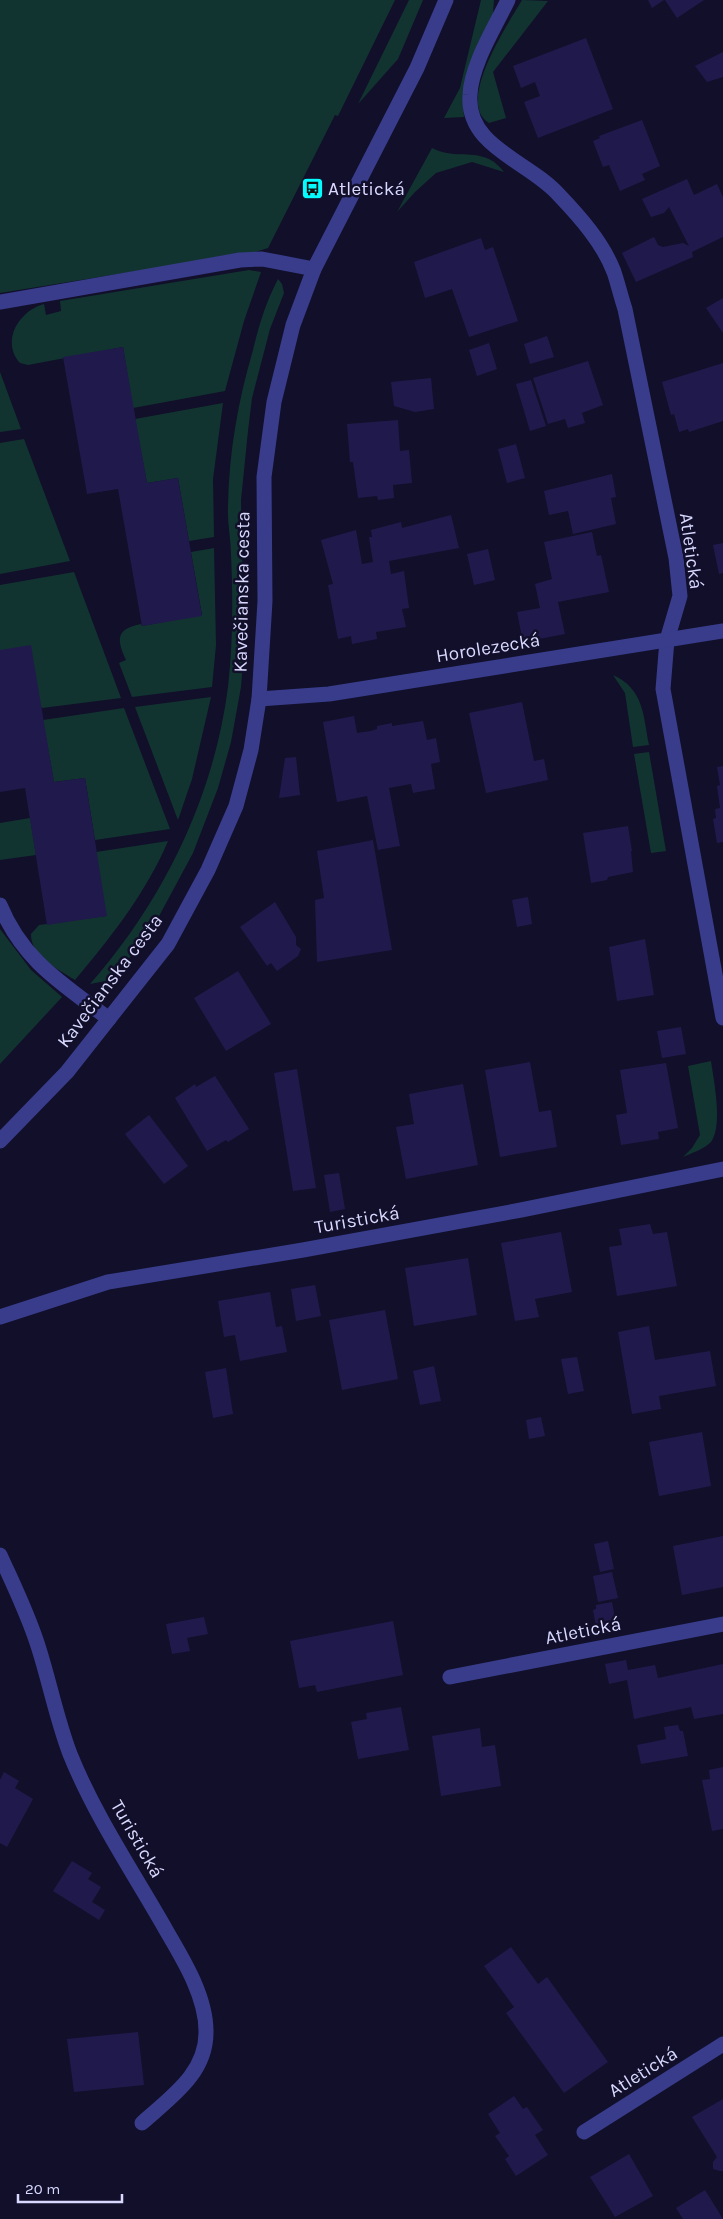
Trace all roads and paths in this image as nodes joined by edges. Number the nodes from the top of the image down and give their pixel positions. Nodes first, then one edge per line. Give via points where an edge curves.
1 (446, 0) edge
2 (508, 0) edge
3 (314, 269) junction
4 (0, 302) edge
5 (723, 632) edge
6 (667, 640) junction
7 (259, 699) junction
8 (0, 905) edge
9 (723, 1018) edge
10 (109, 1019) junction
11 (0, 1141) edge
12 (723, 1169) edge
13 (0, 1317) edge
14 (0, 1554) edge
15 (723, 1624) edge
16 (450, 1677) dead end
17 (723, 2044) edge
18 (142, 2123) dead end
19 (584, 2132) dead end

1 - 3 street, Kavečianska cesta via 417,68
2 - 6 street, Atletická via 470,90 470,110 475,125 488,142 529,168 558,193 594,236 613,271 624,309 676,558 680,596
3 - 4 street via 251,259
3 - 7 street, Kavečianska cesta via 293,325 274,402 264,476 265,601
5 - 6 street, Horolezecká
6 - 7 street, Horolezecká via 329,694
6 - 9 street, Atletická via 663,689
7 - 10 street, Kavečianska cesta via 251,750 236,806 208,870 168,944
8 - 10 street via 16,938 37,963
10 - 11 street, Kavečianska cesta via 67,1072
12 - 13 street, Turistická via 512,1212 108,1282
14 - 18 street, Turistická via 40,1650 70,1753 91,1800 172,1939 204,2010 205,2048 199,2065 191,2078
15 - 16 street, Atletická
17 - 19 street, Atletická

